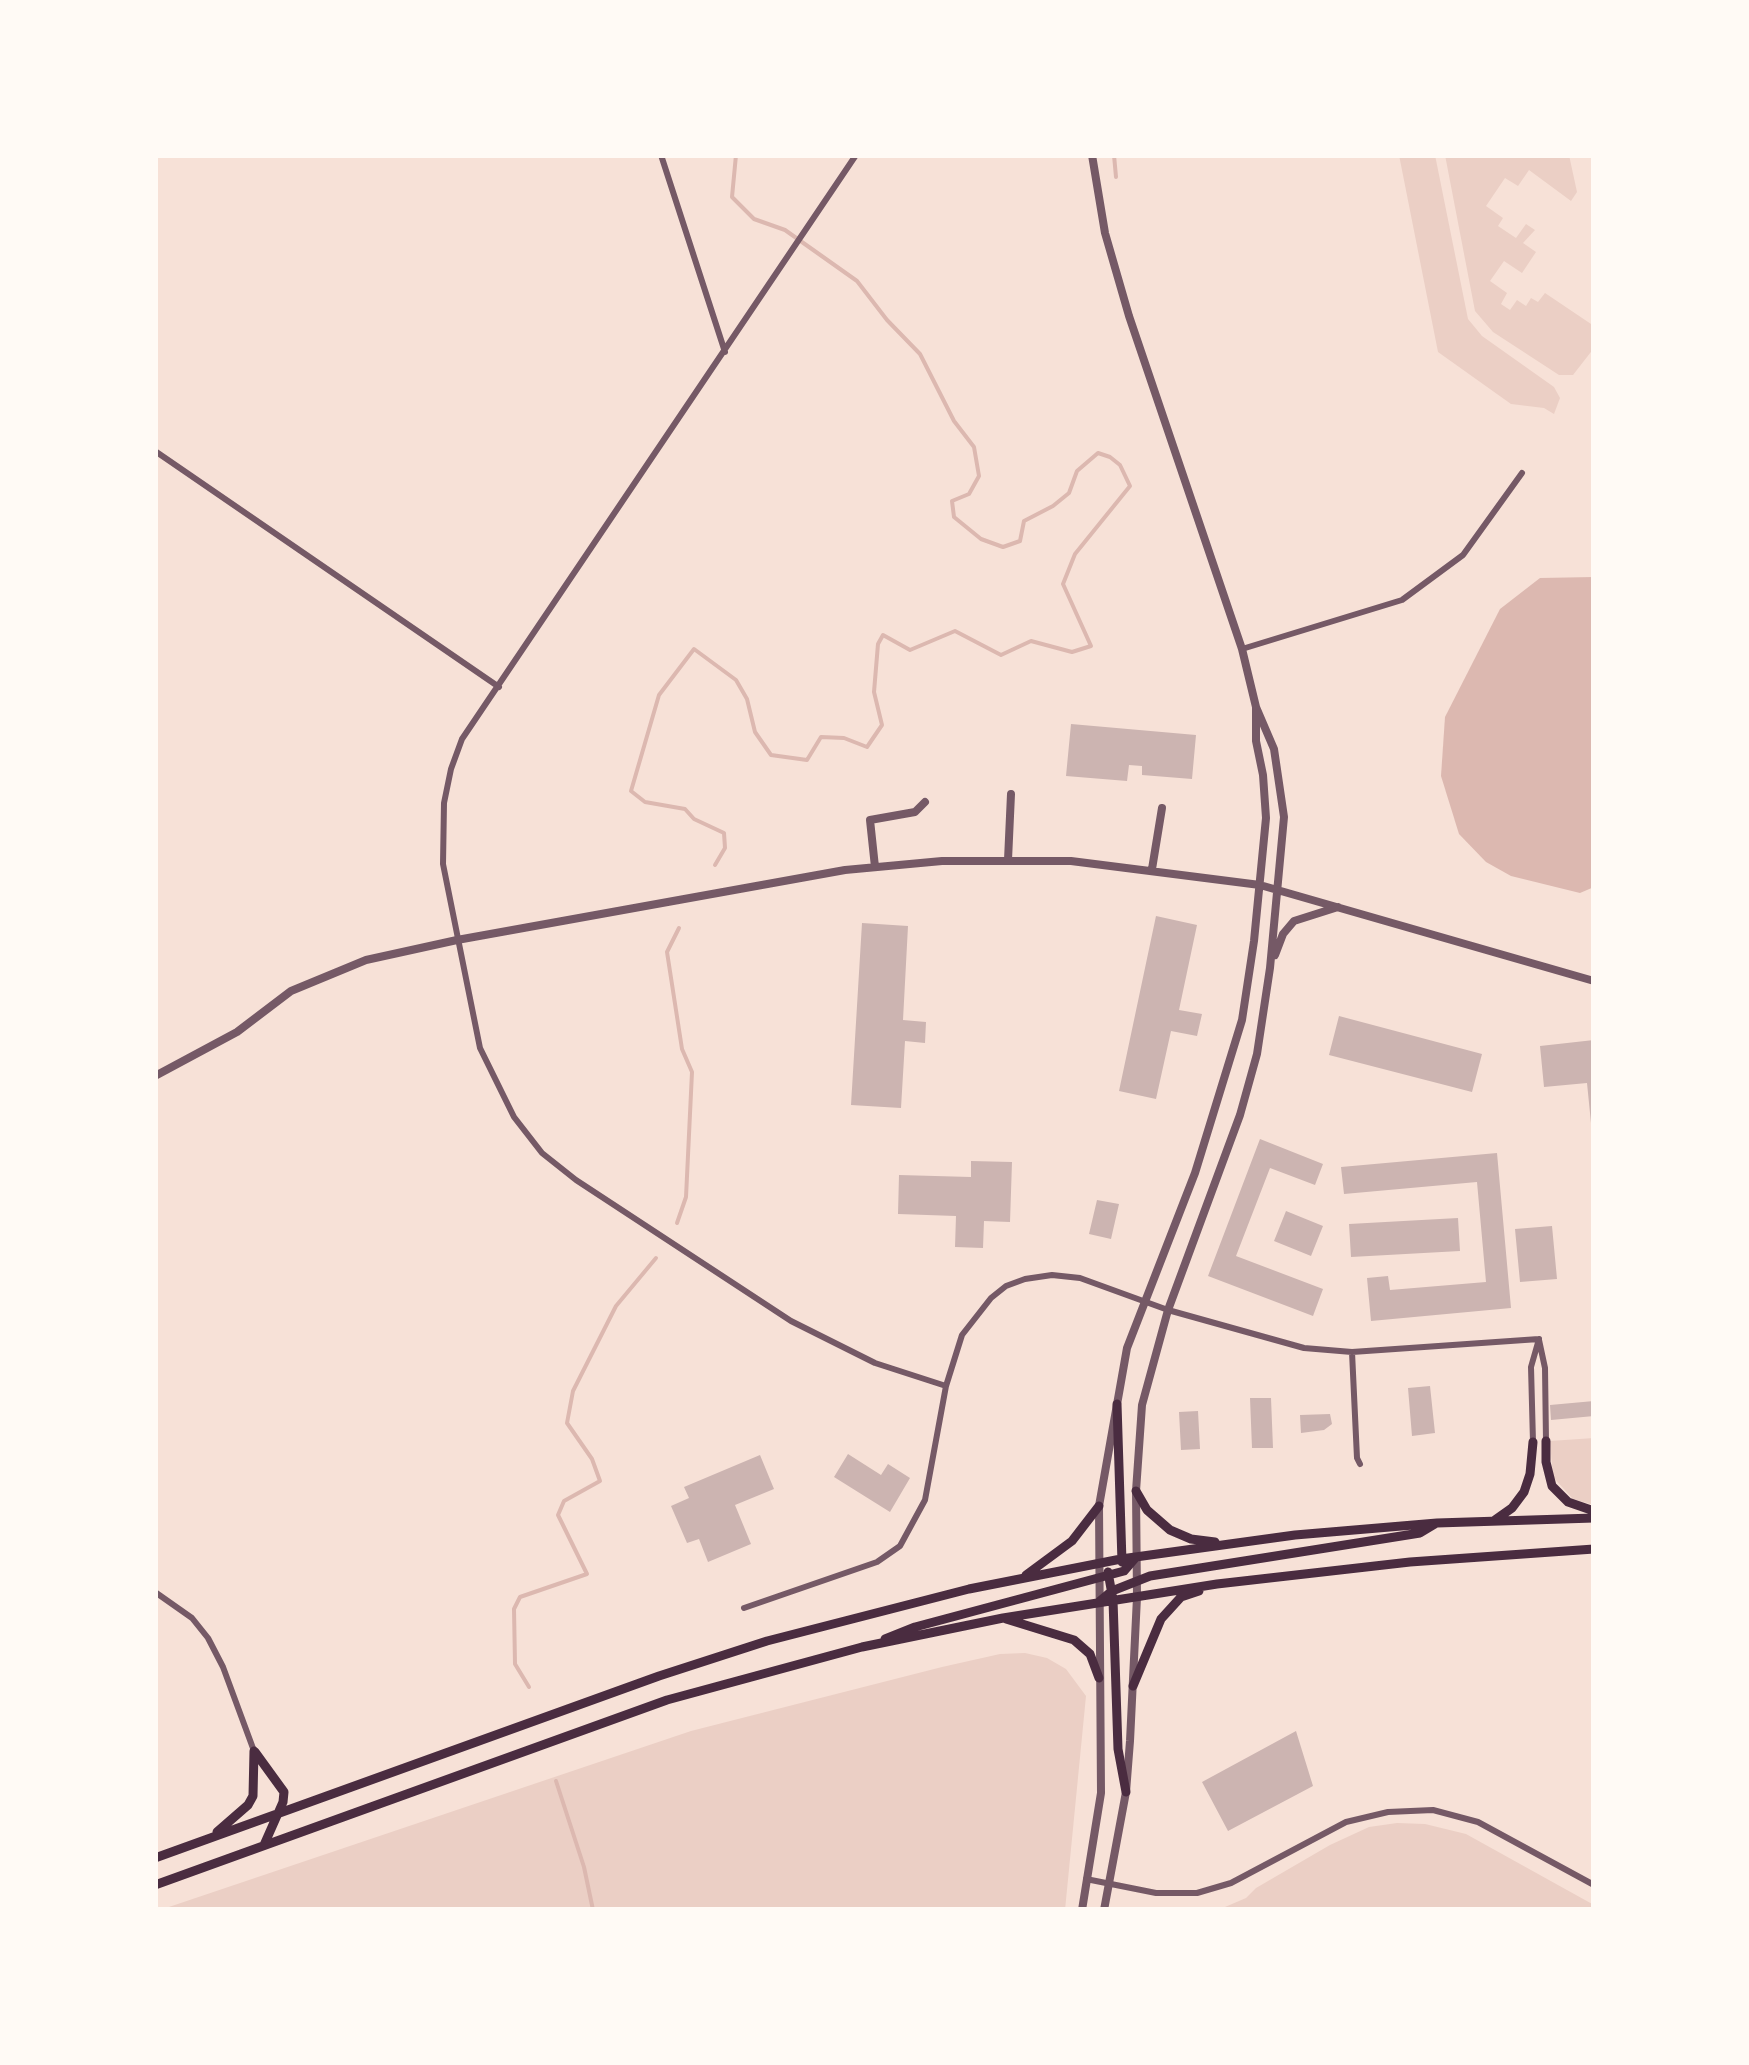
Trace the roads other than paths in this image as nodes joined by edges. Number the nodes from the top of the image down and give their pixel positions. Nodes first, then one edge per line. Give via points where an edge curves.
1 (661, 155) edge
2 (856, 155) edge
3 (1092, 155) edge
4 (725, 352) junction
5 (155, 451) edge
6 (1522, 474) dead end
7 (1242, 649) junction
8 (499, 686) junction
9 (1256, 708) junction
10 (1011, 794) dead end
11 (925, 802) dead end
12 (1162, 808) dead end
13 (1008, 860) junction
14 (875, 866) junction
15 (1152, 869) junction
16 (1260, 885) junction
17 (1278, 890) junction
18 (1342, 906) junction
19 (457, 940) junction
20 (1270, 968) junction
21 (1594, 981) edge
22 (155, 1076) edge
23 (1143, 1302) junction
24 (1168, 1310) junction
25 (1538, 1339) junction
26 (1352, 1352) junction
27 (946, 1386) junction
28 (1116, 1404) junction
29 (1546, 1441) joint
30 (1533, 1442) joint
31 (1360, 1464) dead end
32 (1136, 1491) junction
33 (1099, 1506) junction
34 (1594, 1514) edge
35 (1494, 1520) junction
36 (1436, 1523) junction
37 (1228, 1544) junction
38 (1594, 1549) edge
39 (1136, 1557) junction
40 (1122, 1559) junction
41 (1100, 1562) junction
42 (1124, 1571) junction
43 (1104, 1576) junction
44 (1024, 1577) junction
45 (1133, 1581) junction
46 (1217, 1584) junction
47 (155, 1592) edge
48 (1112, 1595) junction
49 (1137, 1596) junction
50 (1100, 1602) junction
51 (744, 1608) dead end
52 (1003, 1618) junction
53 (862, 1648) junction
54 (1098, 1678) junction
55 (1132, 1686) junction
56 (254, 1751) junction
57 (1126, 1792) junction
58 (276, 1814) junction
59 (208, 1838) junction
60 (264, 1844) junction
61 (155, 1858) edge
62 (1086, 1879) junction
63 (155, 1884) edge
64 (1110, 1885) junction
65 (1594, 1885) edge
66 (1082, 1910) edge
67 (1104, 1910) edge

1 - 4 street
2 - 4 street
3 - 7 street via 1129,316
4 - 8 street
5 - 8 street
6 - 7 street via 1463,556 1402,600
7 - 9 street
8 - 19 street via 462,739 444,803 443,864
9 - 16 street via 1266,818
9 - 17 street via 1282,790
10 - 13 street
11 - 14 street via 915,812 871,819
12 - 15 street
13 - 14 street
13 - 15 street
14 - 19 street
15 - 16 street
16 - 17 street
16 - 23 street via 1228,1074
17 - 18 street
17 - 20 street
18 - 20 street via 1294,921
18 - 21 street
19 - 22 street via 326,974
19 - 27 street via 480,1048 514,1116 542,1153 791,1321 875,1363
20 - 24 street via 1242,1108
23 - 24 street
23 - 27 street via 1080,1278 1052,1275 1006,1286 975,1314
23 - 28 street
24 - 26 street via 1304,1348
24 - 32 street via 1142,1405
25 - 26 street
25 - 29 street
25 - 30 street via 1531,1367
26 - 31 street
27 - 51 street via 925,1500 900,1546 877,1562
28 - 33 street
28 - 40 main road
29 - 34 main road via 1552,1486
30 - 35 main road via 1524,1492
32 - 37 main road via 1170,1530
32 - 39 street
33 - 41 street
33 - 44 main road via 1072,1541
34 - 35 main road
35 - 36 main road
36 - 37 main road
36 - 45 main road via 1420,1533
37 - 39 main road
38 - 46 main road
39 - 40 main road
39 - 42 main road
39 - 45 street
40 - 41 main road
40 - 42 main road
41 - 43 main road
41 - 44 main road
42 - 43 main road
42 - 45 main road
43 - 48 main road
43 - 50 street
43 - 53 main road via 915,1627
44 - 58 main road via 767,1641
45 - 48 main road
45 - 49 main road
46 - 49 main road
46 - 55 main road via 1171,1605
47 - 56 street via 208,1638
48 - 49 main road
48 - 50 main road
48 - 57 main road
49 - 55 street
50 - 52 main road
50 - 54 street
52 - 53 main road
52 - 54 main road via 1074,1640 1090,1654
53 - 60 main road via 667,1700
54 - 62 street via 1101,1793
55 - 57 street
56 - 58 main road via 284,1792
56 - 59 main road via 248,1805
57 - 64 street
58 - 59 main road
58 - 60 main road
59 - 61 main road
60 - 63 main road
62 - 64 street
62 - 66 street
64 - 65 street via 1180,1894 1214,1889 1346,1822 1433,1810 1478,1822
64 - 67 street

